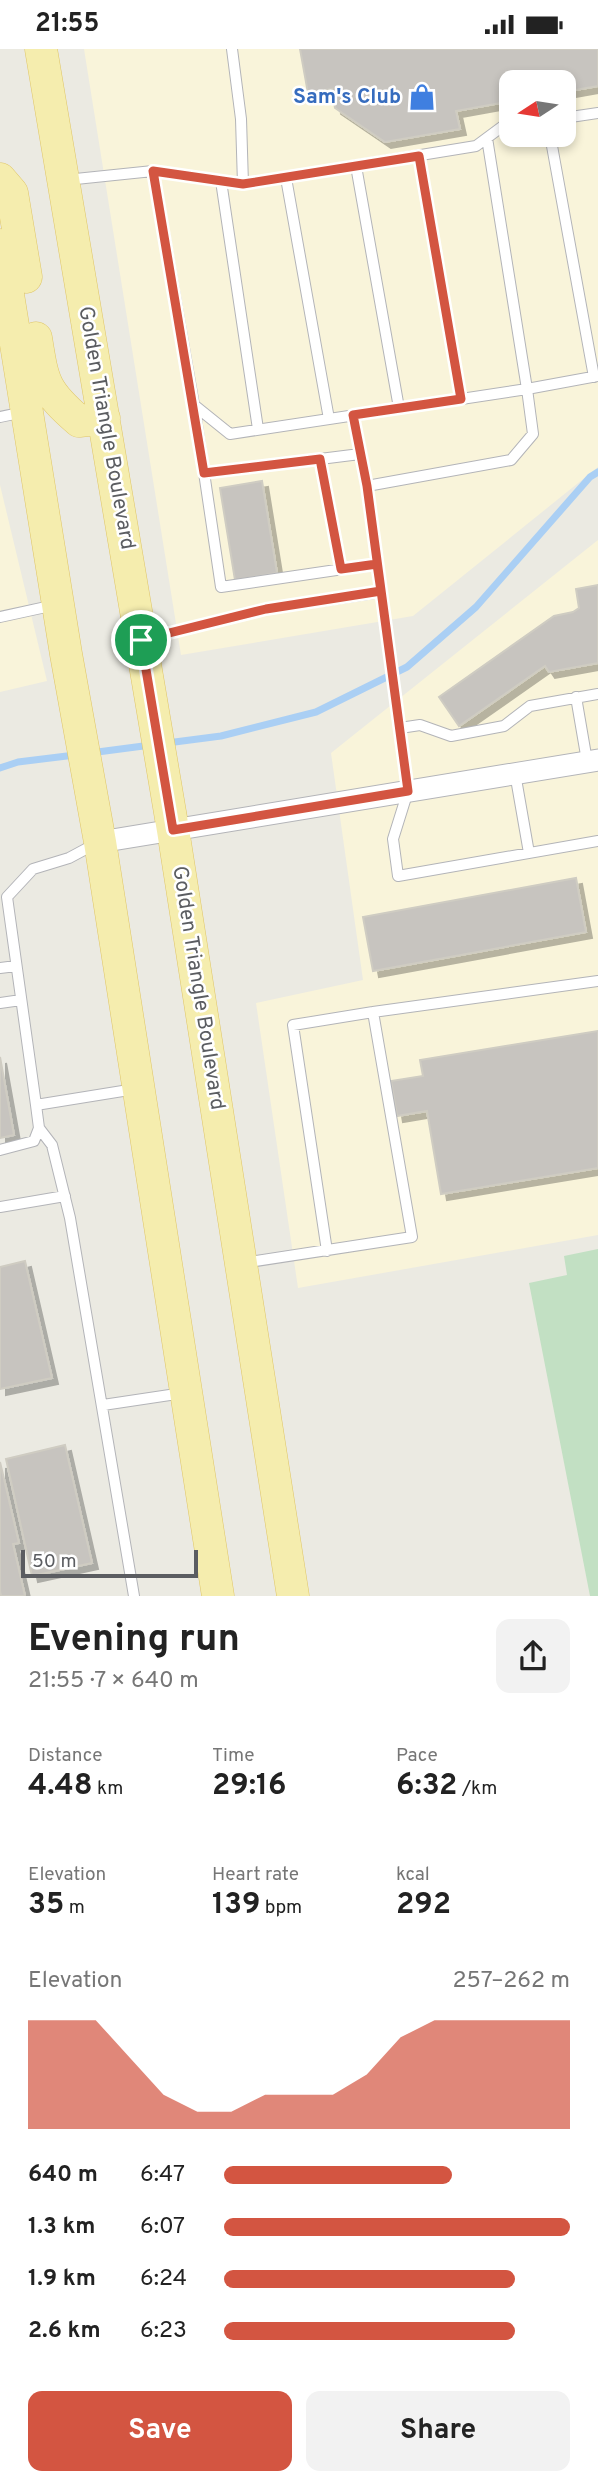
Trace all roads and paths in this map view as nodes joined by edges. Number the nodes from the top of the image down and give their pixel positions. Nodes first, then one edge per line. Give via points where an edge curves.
1 (41, 49) edge
2 (232, 49) edge
3 (598, 113) edge
4 (576, 116) edge
5 (499, 129) edge
6 (487, 138) junction
7 (552, 147) edge
8 (419, 156) junction
9 (356, 166) junction
10 (153, 171) junction
11 (286, 178) junction
12 (0, 179) edge
13 (63, 181) junction
14 (221, 181) junction
15 (243, 184) junction
16 (0, 245) edge
17 (596, 376) edge
18 (527, 389) junction
19 (461, 399) junction
20 (194, 405) junction
21 (399, 408) junction
22 (13, 414) edge
23 (353, 415) junction
24 (104, 418) junction
25 (329, 419) junction
26 (258, 429) junction
27 (360, 454) junction
28 (320, 459) junction
29 (204, 473) junction
30 (367, 486) junction
31 (377, 564) junction
32 (341, 569) junction
33 (381, 591) junction
34 (60, 604) junction
35 (0, 617) edge
36 (141, 640) junction
37 (598, 694) edge
38 (576, 697) junction
39 (400, 728) junction
40 (592, 761) edge
41 (515, 773) junction
42 (408, 791) junction
43 (173, 830) junction
44 (598, 841) edge
45 (100, 842) junction
46 (529, 853) junction
47 (3, 897) edge
48 (16, 966) junction
49 (0, 968) edge
50 (598, 981) edge
51 (21, 1000) junction
52 (0, 1003) edge
53 (373, 1012) junction
54 (138, 1088) junction
55 (36, 1105) junction
56 (38, 1128) junction
57 (0, 1150) edge
58 (65, 1196) junction
59 (0, 1207) edge
60 (327, 1251) junction
61 (241, 1263) junction
62 (185, 1393) junction
63 (103, 1405) junction
64 (134, 1596) edge
65 (218, 1596) edge
66 (293, 1596) edge

1 - 13 main road, Golden Triangle Boulevard
2 - 15 lane
3 - 4 lane
5 - 6 lane
6 - 8 lane via 476,146
6 - 18 lane
7 - 17 lane
8 - 9 lane
8 - 19 lane
9 - 11 lane
9 - 21 lane
10 - 13 lane
10 - 14 lane
10 - 20 lane
11 - 15 lane
11 - 25 lane
12 - 24 main road via 12,193 42,377 56,401 79,421
13 - 24 main road, Golden Triangle Boulevard
14 - 15 lane
14 - 26 lane
16 - 22 main road
17 - 18 lane
18 - 19 lane
18 - 30 lane via 533,434 511,460
19 - 21 lane
20 - 26 lane via 230,434
20 - 29 lane
21 - 23 lane
22 - 34 main road
23 - 25 lane
23 - 27 lane
24 - 36 main road, Golden Triangle Boulevard
25 - 26 lane
27 - 28 lane
27 - 30 lane
28 - 29 lane
28 - 32 lane
29 - 32 lane via 221,587
30 - 31 lane
31 - 32 lane
31 - 33 lane
33 - 36 lane via 266,609
33 - 39 lane
34 - 35 lane
34 - 45 main road
36 - 43 main road, Golden Triangle Boulevard
37 - 38 lane
38 - 39 lane via 530,706 504,726 452,736 420,725
38 - 40 lane
39 - 42 lane
40 - 41 street
41 - 42 street
41 - 46 lane
42 - 43 street
42 - 46 lane via 393,839 398,876
43 - 45 street
43 - 61 main road, Golden Triangle Boulevard
44 - 46 lane
45 - 47 lane via 33,869
45 - 54 main road
47 - 48 lane
48 - 49 lane
48 - 51 lane
50 - 53 lane
51 - 52 lane
51 - 55 lane
53 - 60 lane via 293,1025
53 - 60 lane via 412,1237
54 - 55 lane
54 - 62 main road
55 - 56 lane
56 - 57 lane via 34,1141
56 - 58 lane via 52,1145
58 - 59 lane
58 - 63 lane
60 - 61 lane
61 - 66 main road, Golden Triangle Boulevard
62 - 63 lane
62 - 65 main road
63 - 64 lane

